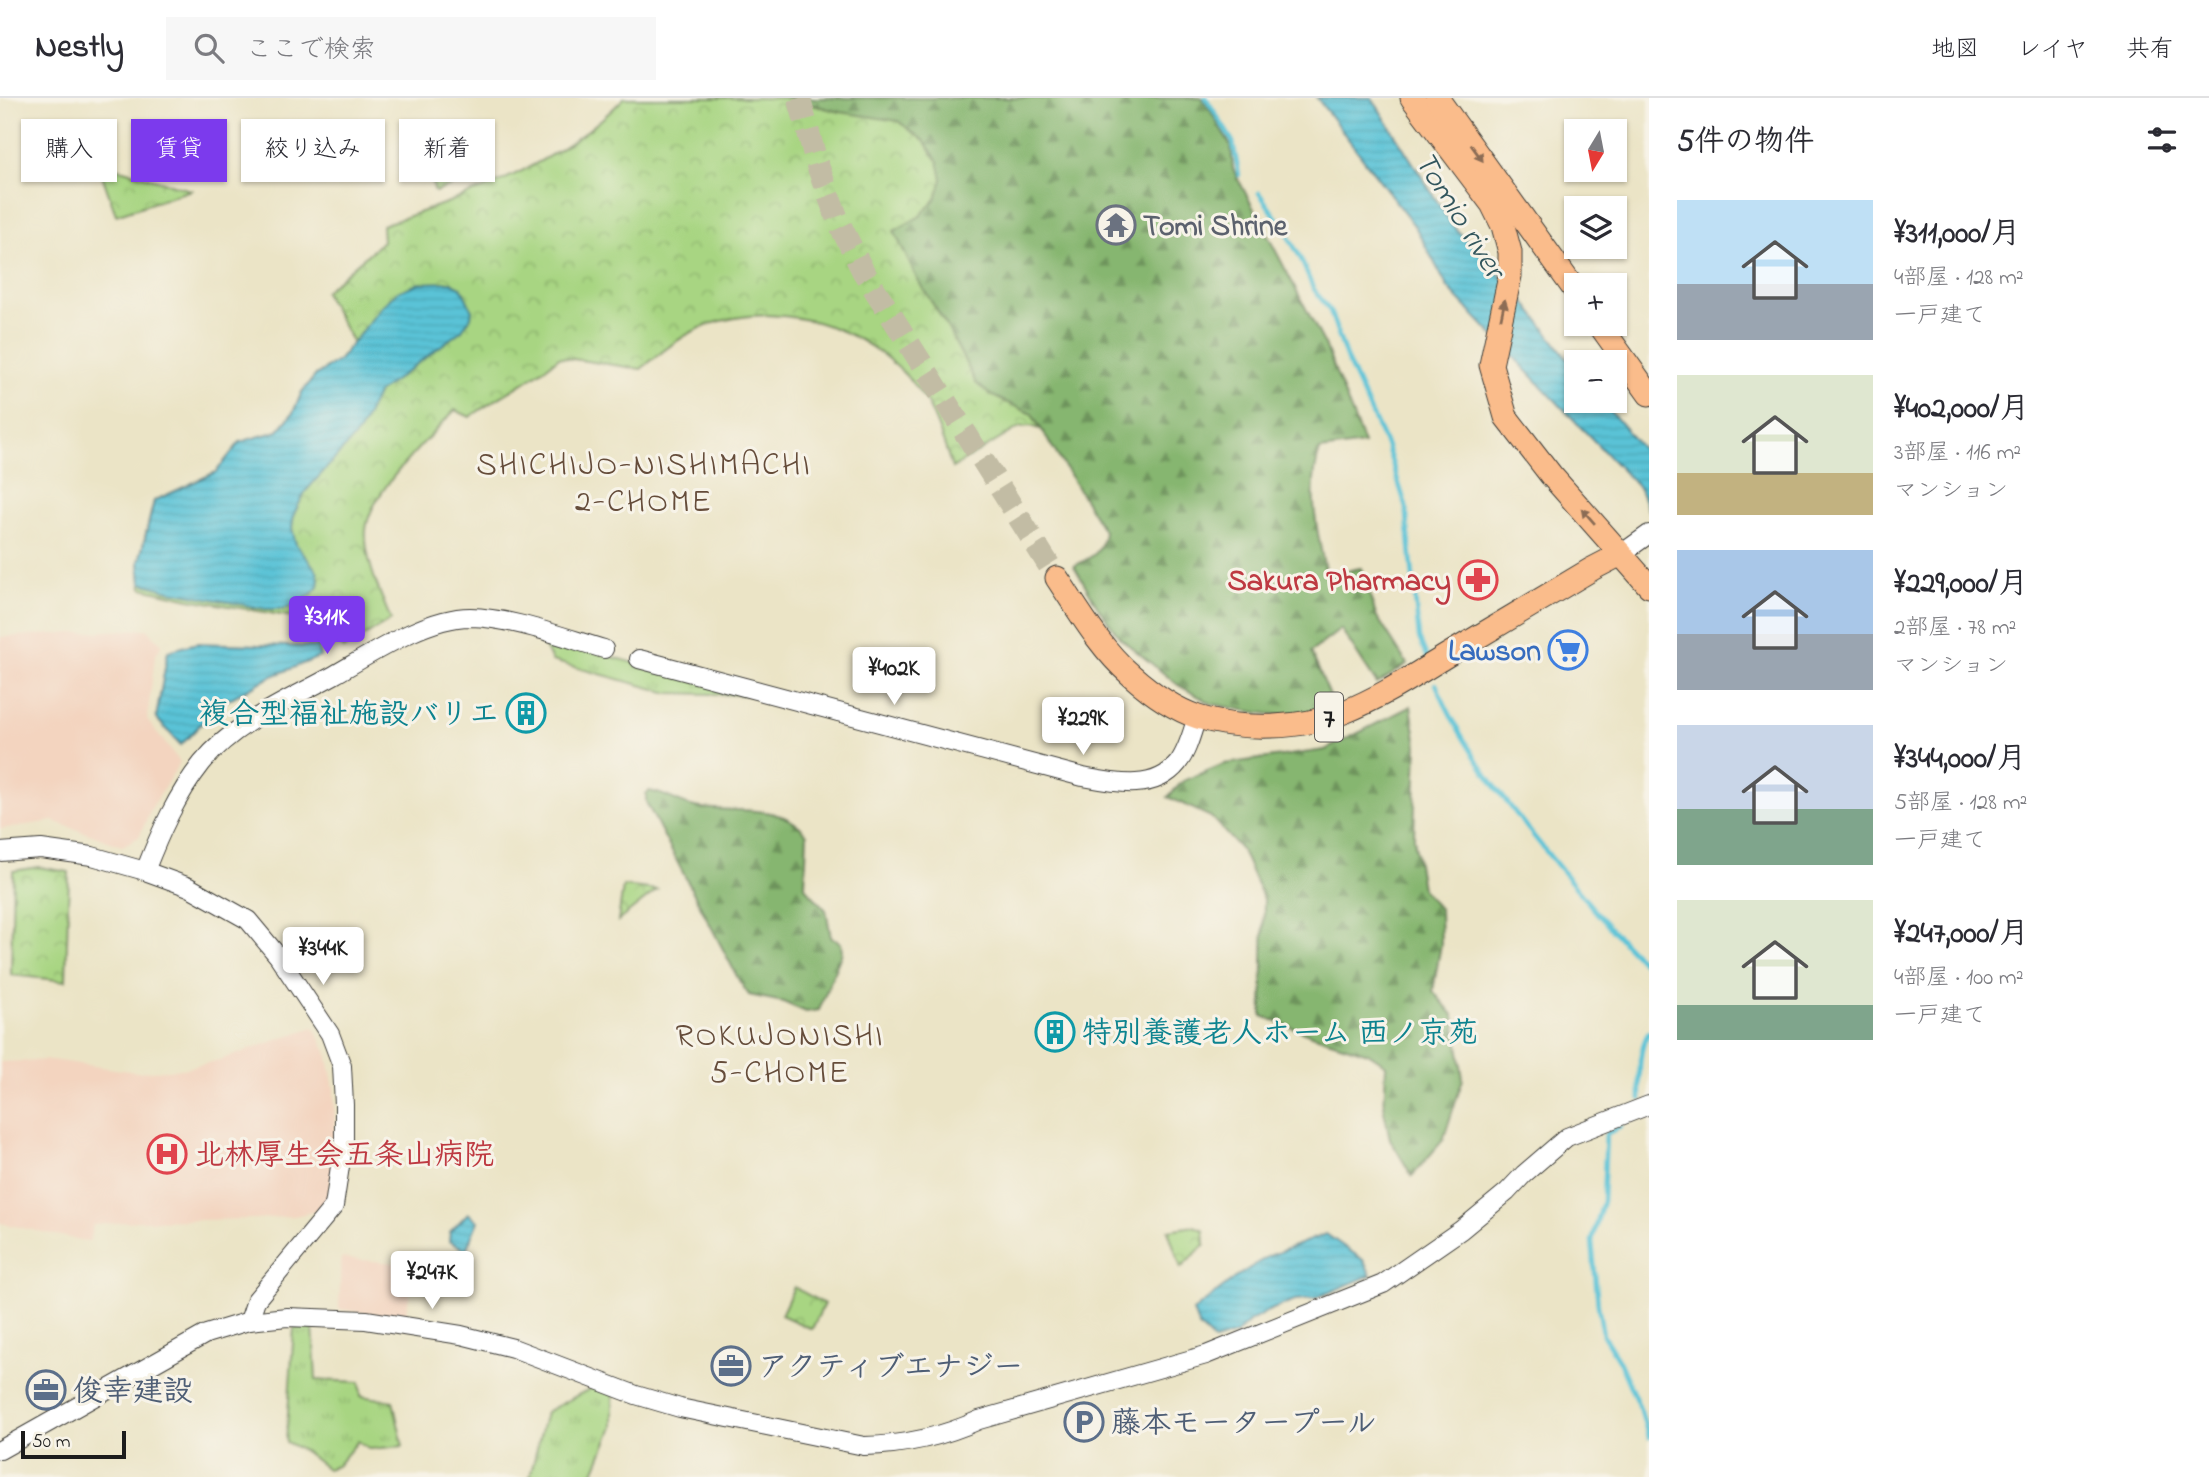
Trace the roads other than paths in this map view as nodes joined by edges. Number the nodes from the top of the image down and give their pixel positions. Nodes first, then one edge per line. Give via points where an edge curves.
1 (1412, 98) edge
2 (1437, 98) edge
3 (1564, 275) edge
4 (1608, 336) edge
5 (1649, 394) edge
6 (1649, 534) edge
7 (1627, 551) junction
8 (1057, 578) tunnel mouth
9 (1649, 586) edge
10 (604, 649) dead end
11 (639, 659) dead end
12 (1197, 717) junction
13 (0, 852) edge
14 (145, 871) junction
15 (1649, 1105) edge
16 (249, 1321) junction
17 (0, 1450) edge

7 -> 1 main road via 1551,475 1506,417 1491,365 1510,276 1503,226 1492,204
2 -> 3 main road
4 - 5 main road
6 - 7 street
7 - 9 main road
7 - 12 main road, 7 via 1400,685 1344,712 1307,723 1269,726
8 - 12 main road, 7 via 1100,642 1130,675
10 - 14 street via 469,617 402,637 230,736 203,762 178,797
11 - 12 street via 1118,783 1143,783 1177,764
13 - 14 street via 41,849 92,856
14 - 16 street via 189,887 248,920 331,1034 342,1066 344,1140 334,1206 256,1300
15 - 16 street via 1567,1137 1461,1230 1383,1284 1206,1355 979,1420 950,1433 891,1445 864,1446 680,1408 513,1348 461,1335 366,1320 287,1317
16 - 17 street via 206,1334

